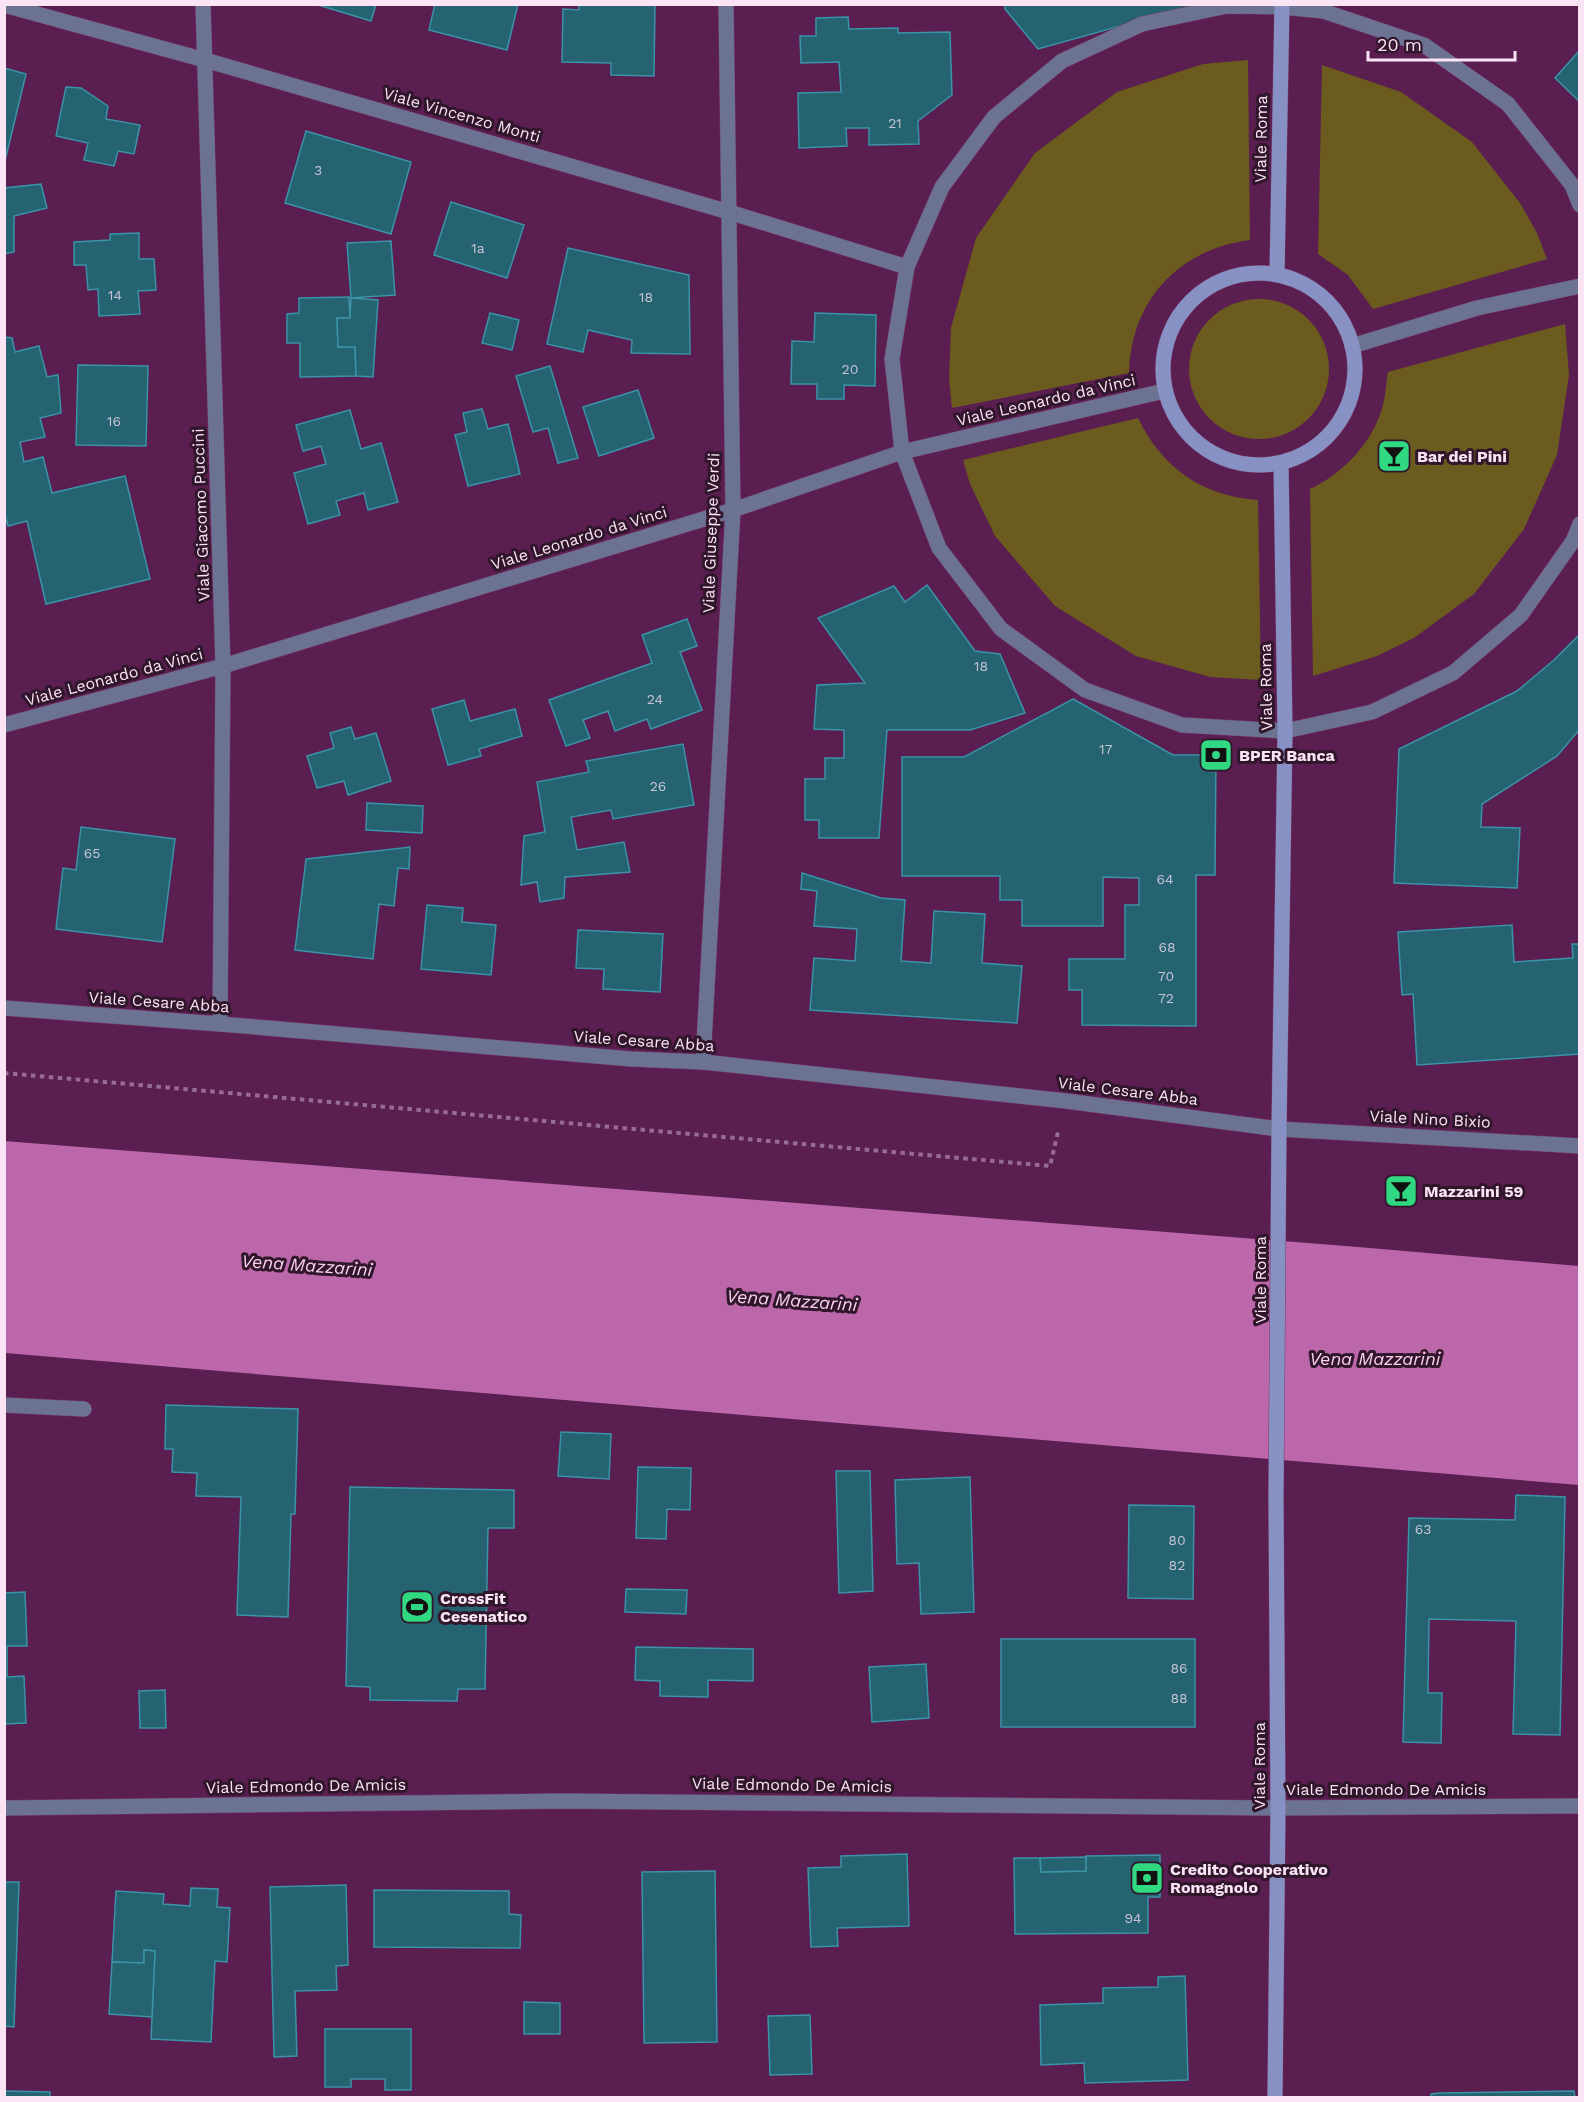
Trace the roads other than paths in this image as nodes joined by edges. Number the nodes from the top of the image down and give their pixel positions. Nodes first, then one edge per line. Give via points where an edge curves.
1 (203, 4) edge
2 (726, 4) edge
3 (4, 5) edge
4 (1282, 6) edge
5 (205, 60) junction
6 (1580, 205) edge
7 (729, 212) junction
8 (907, 267) junction
9 (1276, 274) junction
10 (1580, 286) edge
11 (1352, 346) junction
12 (1164, 391) junction
13 (902, 452) junction
14 (1281, 463) junction
15 (733, 510) junction
16 (1580, 524) edge
17 (223, 666) junction
18 (4, 725) edge
19 (1285, 731) junction
20 (4, 1008) edge
21 (220, 1024) junction
22 (703, 1062) junction
23 (1279, 1129) junction
24 (1580, 1146) edge
25 (4, 1405) edge
26 (84, 1409) dead end
27 (1580, 1806) edge
28 (4, 1808) edge
29 (1278, 1808) junction
30 (1275, 2097) edge

1 - 5 street, Viale Giacomo Puccini
2 - 7 street, Viale Giuseppe Verdi
3 - 5 street, Viale Vincenzo Monti
4 - 6 street via 1323,11 1424,45 1508,104 1572,185
4 - 8 street via 1227,6 1142,24 1062,62 994,117 942,187
4 - 9 street, Viale Roma
5 - 7 street, Viale Vincenzo Monti
5 - 17 street, Viale Giacomo Puccini
7 - 8 street, Viale Vincenzo Monti
7 - 15 street, Viale Giuseppe Verdi
8 - 13 street via 892,359
9 - 11 street via 1303,283 1325,298 1342,320
9 - 12 street via 1245,274 1214,283 1189,303 1171,328 1163,359
10 - 11 street via 1477,308
11 - 14 street via 1356,371 1352,396 1341,419 1326,439 1305,454
12 - 13 street, Viale Leonardo da Vinci
12 - 14 street via 1176,420 1195,443 1222,459 1251,466
13 - 15 street, Viale Leonardo da Vinci
13 - 19 street via 939,548 1001,629 1066,677 1085,690 1182,725
14 - 19 street, Viale Roma
15 - 17 street, Viale Leonardo da Vinci
15 - 22 street, Viale Giuseppe Verdi
16 - 19 street via 1573,541 1521,615 1453,673 1372,712
17 - 18 street, Viale Leonardo da Vinci
17 - 21 street, Viale Giacomo Puccini
19 - 23 street, Viale Roma
20 - 21 street, Viale Cesare Abba
21 - 22 street, Viale Cesare Abba
22 - 23 street, Viale Cesare Abba via 1066,1101
23 - 24 street, Viale Nino Bixio
23 - 29 street, Viale Roma
25 - 26 street
27 - 29 street, Viale Edmondo De Amicis
28 - 29 street, Viale Edmondo De Amicis via 561,1801
29 - 30 street, Viale Roma

